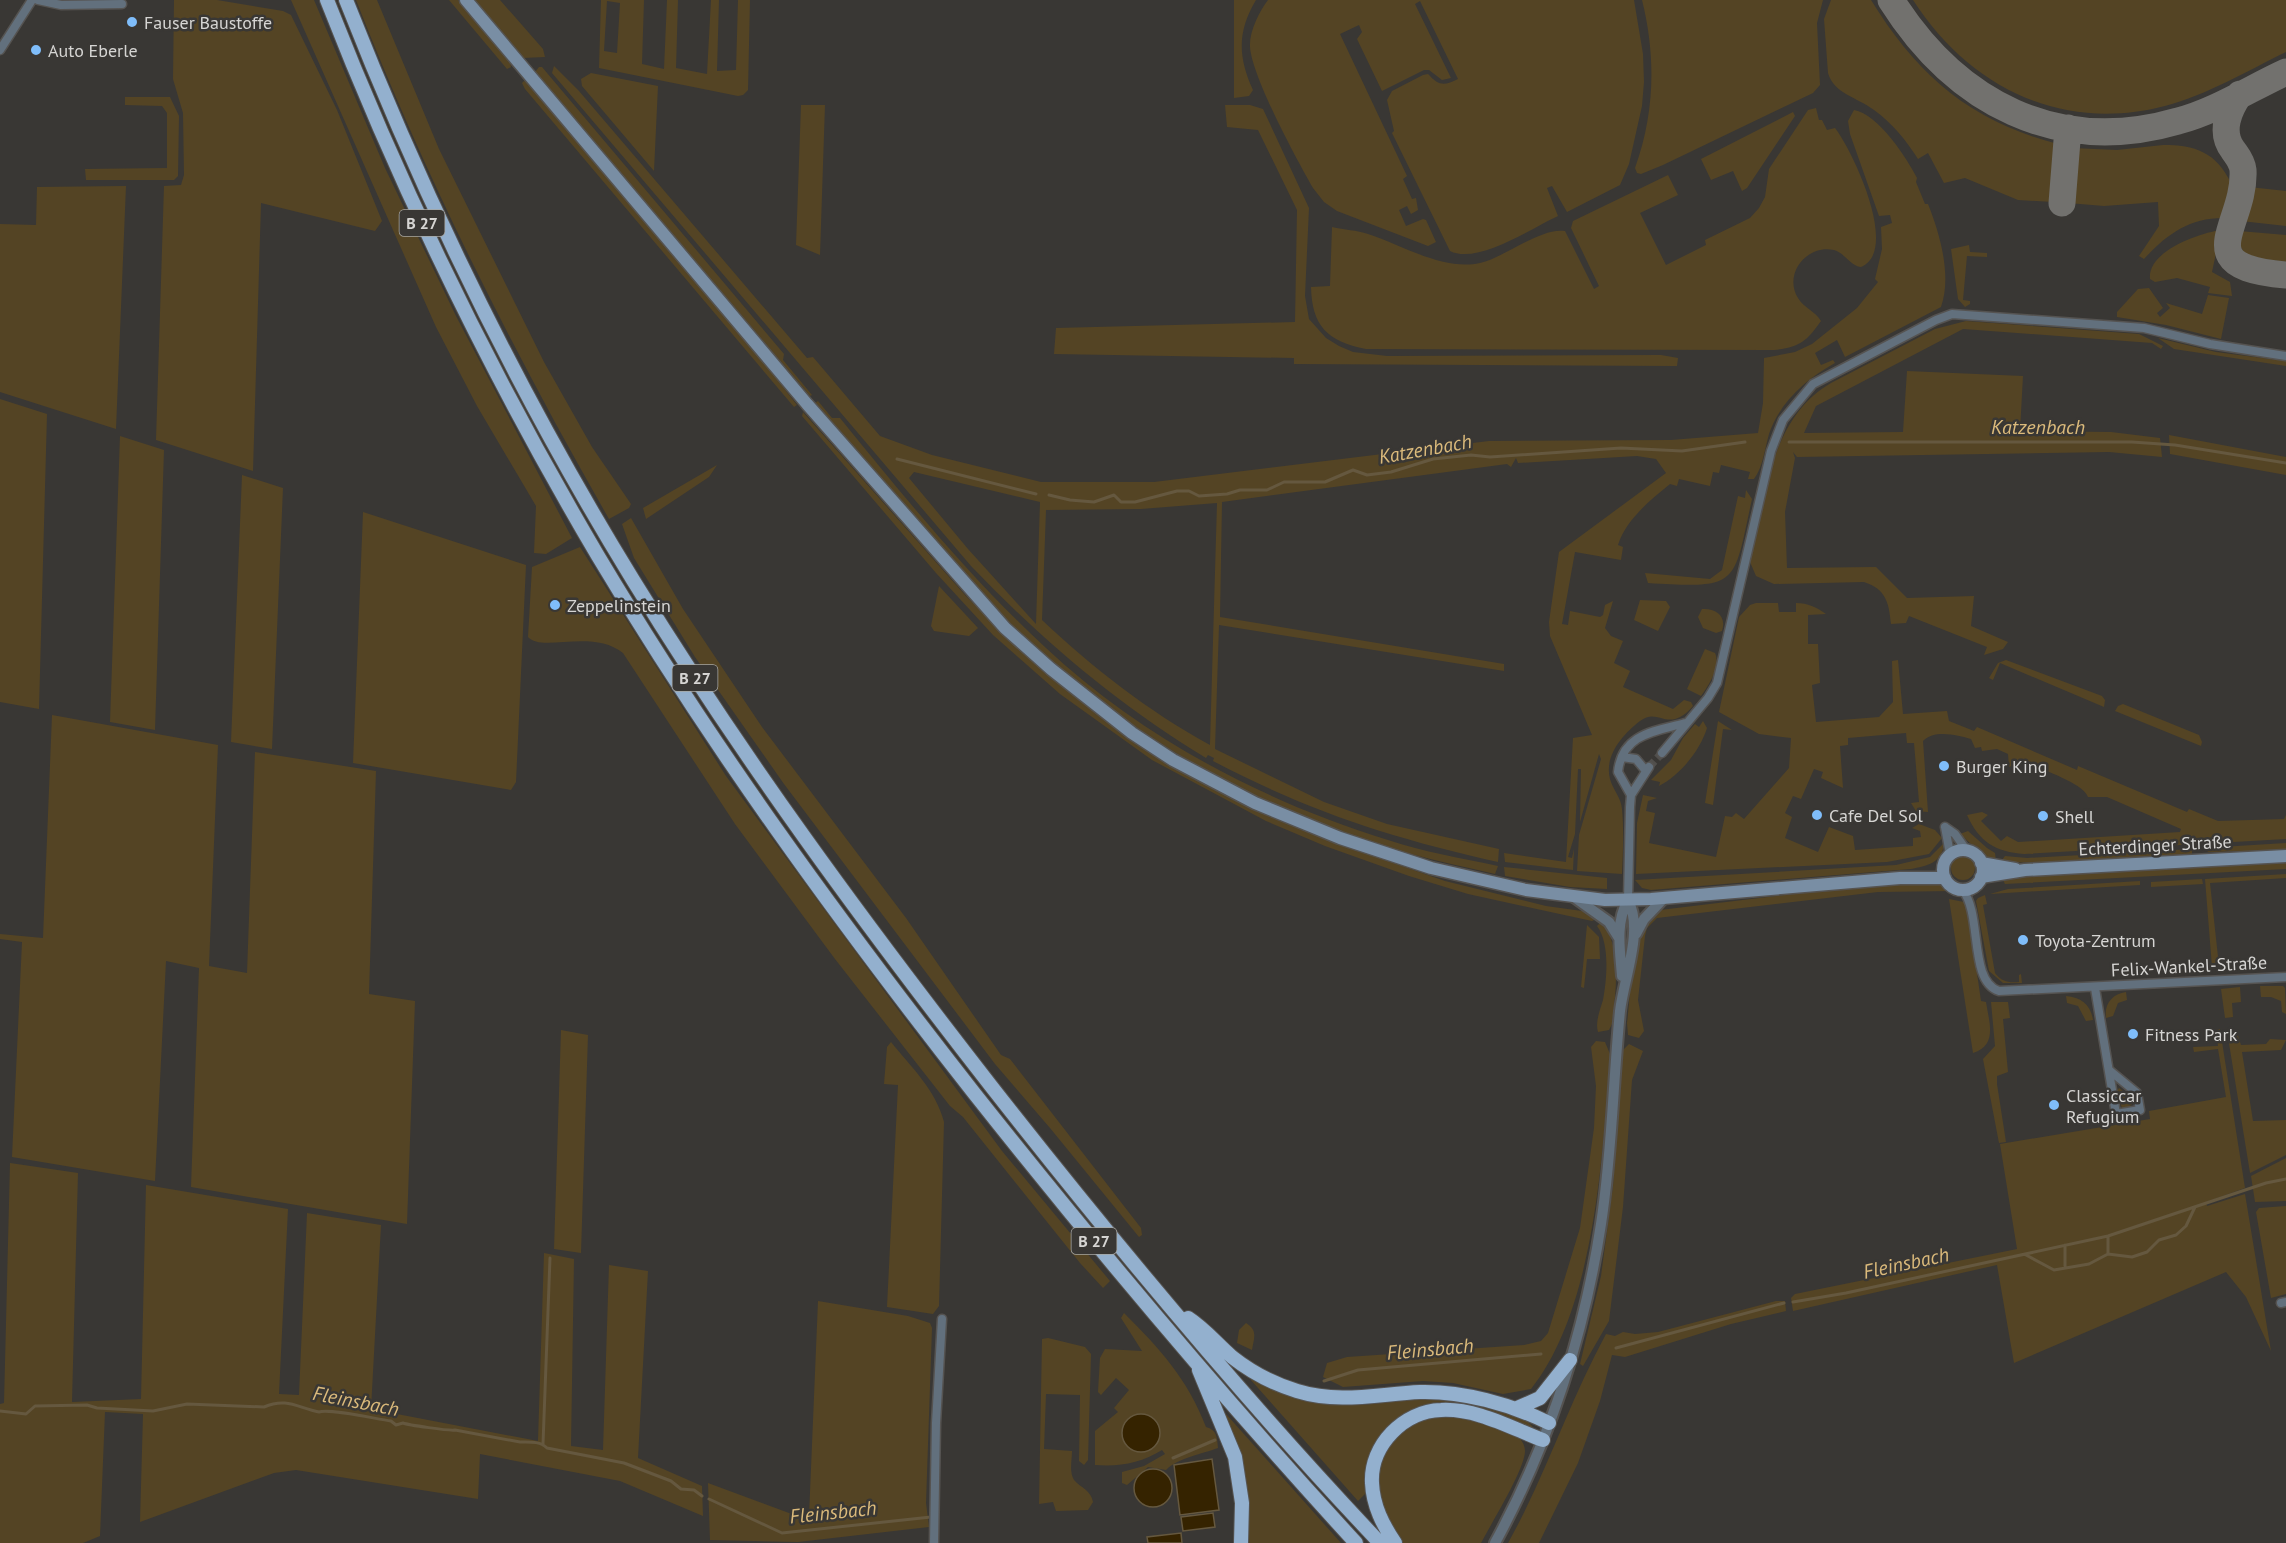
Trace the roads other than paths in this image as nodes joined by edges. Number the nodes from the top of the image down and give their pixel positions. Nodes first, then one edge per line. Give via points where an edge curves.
1 (32, 0) edge
2 (38, 0) edge
3 (327, 0) edge
4 (346, 0) edge
5 (466, 0) edge
6 (122, 4) dead end
7 (0, 50) edge
8 (2286, 356) edge
9 (1686, 723) junction
10 (1662, 753) tunnel mouth
11 (1622, 757) junction
12 (1631, 795) junction
13 (1967, 851) junction
14 (1950, 854) junction
15 (2286, 856) edge
16 (1981, 863) junction
17 (2025, 870) junction
18 (1944, 873) junction
19 (1981, 877) junction
20 (1962, 889) junction
21 (1574, 897) junction
22 (1663, 898) junction
23 (1628, 900) junction
24 (1619, 939) junction
25 (1634, 940) junction
26 (2286, 977) edge
27 (1623, 984) junction
28 (2095, 988) junction
29 (2109, 1070) junction
30 (1173, 1308) junction
31 (942, 1319) dead end
32 (1570, 1360) junction
33 (1196, 1362) junction
34 (1515, 1409) junction
35 (1549, 1423) junction
36 (1543, 1440) junction
37 (934, 1543) edge
38 (1241, 1543) edge
39 (1356, 1543) edge
40 (1380, 1543) edge
41 (1395, 1543) edge
42 (1495, 1543) edge

1 - 7 street
2 - 6 street via 61,5
3 - 33 highway, B 27 via 399,172 483,346 580,525 666,666 780,834 938,1046
4 - 30 highway, B 27 via 403,137 484,310 567,466 654,614 767,784 910,982 1038,1146
5 - 21 main road via 807,404 1005,628 1051,669 1173,760 1285,817 1431,868 1499,885
8 - 9 street via 2210,344 2154,329 1952,314 1826,376 1792,406 1777,434 1764,475 1720,675 1708,698
9 - 10 street
9 - 11 street via 1644,733
11 - 12 street via 1617,772
11 - 12 street via 1636,759 1648,769
12 - 23 street
13 - 14 main road
13 - 14 street via 1945,827
13 - 16 main road
14 - 18 main road
15 - 17 main road, Echterdinger Straße
16 - 17 main road, Echterdinger Straße
16 - 19 main road
17 - 19 main road, Echterdinger Straße
18 - 20 main road via 1953,887
18 - 22 main road
19 - 20 main road via 1975,885
20 - 28 street, Felix-Wankel-Straße via 1972,908 1982,973 1992,988
21 - 23 main road
21 - 24 street via 1609,922
22 - 23 main road
22 - 25 street via 1644,919
23 - 24 street via 1621,916
23 - 25 street via 1634,914
24 - 27 street
25 - 27 street
26 - 28 street, Felix-Wankel-Straße
27 - 32 street via 1601,1223
28 - 29 street, Felix-Wankel-Straße
29 - 29 street, Felix-Wankel-Straße via 2116,1114 2140,1110 2137,1093
30 - 34 highway via 1204,1329 1235,1359 1297,1391 1345,1399 1445,1393
30 - 40 highway, B 27
31 - 37 street
32 - 34 highway via 1540,1398
32 - 35 street
33 - 38 highway via 1235,1457 1242,1503
33 - 39 highway, B 27
34 - 35 highway
35 - 36 street
36 - 41 highway via 1462,1411 1439,1410 1407,1420 1383,1444 1372,1476 1378,1513
36 - 42 street

